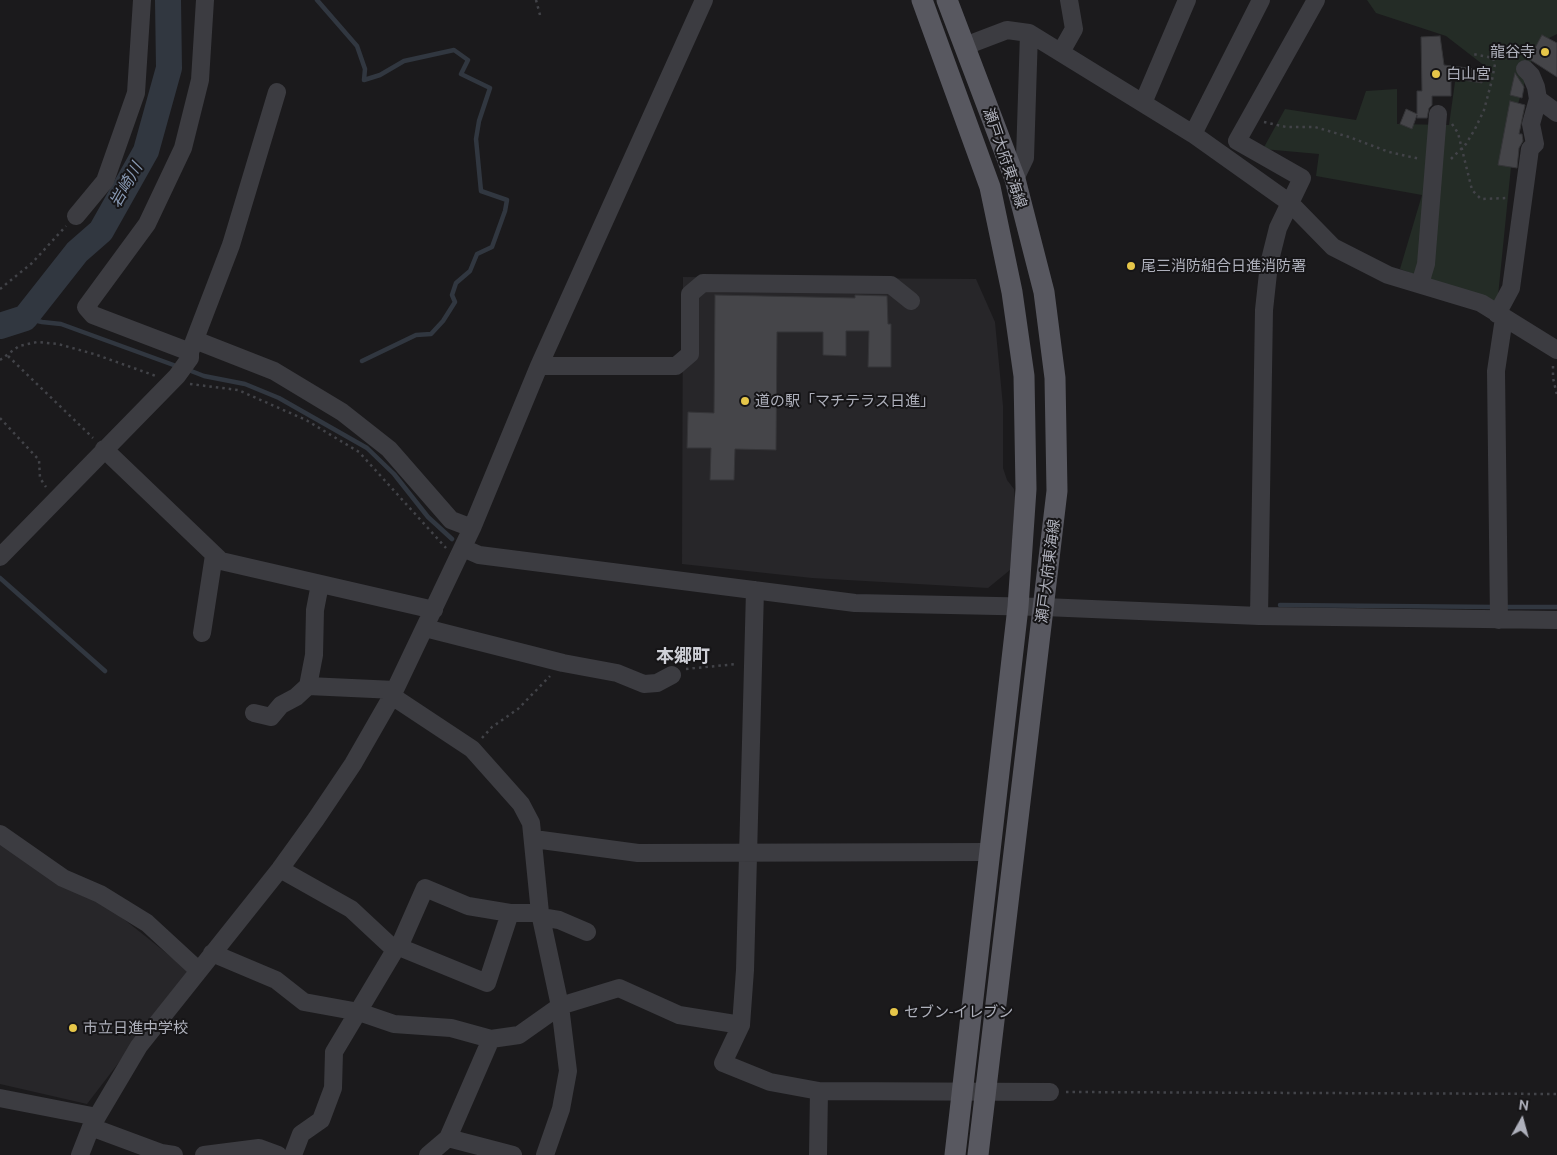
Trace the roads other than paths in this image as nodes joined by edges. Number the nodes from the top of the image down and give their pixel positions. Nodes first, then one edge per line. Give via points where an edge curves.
1 (142, 0) edge
2 (205, 0) edge
3 (704, 0) edge
4 (922, 0) edge
5 (947, 0) edge
6 (1069, 0) edge
7 (1187, 0) edge
8 (1261, 0) edge
9 (1316, 0) edge
10 (1029, 33) junction
11 (965, 46) junction
12 (1060, 52) junction
13 (1525, 69) dead end
14 (277, 92) dead end
15 (1538, 99) junction
16 (1143, 104) junction
17 (1557, 113) edge
18 (1437, 118) road end
19 (1193, 134) junction
20 (1016, 179) junction
21 (1290, 203) junction
22 (76, 216) road end
23 (1420, 284) junction
24 (911, 301) dead end
25 (1500, 316) junction
26 (192, 350) junction
27 (1557, 350) edge
28 (539, 366) junction
29 (104, 449) junction
30 (472, 528) junction
31 (459, 553) junction
32 (214, 555) junction
33 (0, 557) edge
34 (320, 584) junction
35 (755, 590) junction
36 (1018, 607) junction
37 (1044, 607) junction
38 (434, 610) junction
39 (1260, 616) junction
40 (1499, 620) junction
41 (1557, 620) edge
42 (425, 628) junction
43 (202, 633) dead end
44 (672, 675) road end
45 (308, 686) junction
46 (394, 693) junction
47 (254, 713) dead end
48 (0, 834) edge
49 (534, 839) junction
50 (747, 852) junction
51 (990, 852) junction
52 (280, 869) junction
53 (510, 913) junction
54 (541, 916) junction
55 (587, 932) dead end
56 (397, 948) junction
57 (212, 953) junction
58 (198, 970) junction
59 (560, 1006) junction
60 (359, 1012) junction
61 (741, 1025) junction
62 (491, 1039) junction
63 (819, 1091) junction
64 (963, 1092) junction
65 (986, 1092) junction
66 (1050, 1092) road end
67 (0, 1098) edge
68 (94, 1122) junction
69 (448, 1138) junction
70 (228, 1153) edge
71 (80, 1155) edge
72 (174, 1155) edge
73 (204, 1155) edge
74 (278, 1155) edge
75 (293, 1155) edge
76 (428, 1155) edge
77 (513, 1155) edge
78 (545, 1155) edge
79 (818, 1155) edge
80 (955, 1155) edge
81 (978, 1155) edge

1 - 22 street via 136,93 105,181
2 - 26 street via 200,80 183,148 147,224 86,307 93,316
3 - 28 street
4 - 36 main road, 瀬戸大府東海線 via 990,188 1012,292 1024,376 1026,489
5 - 11 main road, 瀬戸大府東海線
6 - 12 street via 1074,29
7 - 16 street
8 - 19 street
9 - 21 street via 1236,141 1302,178
10 - 11 street via 1007,30
10 - 12 street
10 - 20 street via 1025,158
11 - 20 main road, 瀬戸大府東海線
12 - 16 street
13 - 15 street via 1531,75
14 - 26 street via 231,245
15 - 17 street
15 - 25 street via 1531,124 1535,144 1530,149 1511,288
16 - 19 street
18 - 23 street via 1426,264
19 - 21 street
20 - 37 main road, 瀬戸大府東海線 via 1044,292 1055,378 1057,491
21 - 23 street via 1333,247 1388,275
21 - 39 street via 1278,228 1269,264 1264,310
23 - 25 street via 1481,303
24 - 28 street via 891,285 703,284 690,294 690,354 676,366
25 - 27 street
25 - 40 street via 1496,371
26 - 29 street via 174,379
26 - 30 street via 274,371 342,412 389,449 451,520
28 - 30 street
29 - 32 street
29 - 33 street
30 - 31 street
31 - 35 street
31 - 38 street
32 - 34 street via 221,562
32 - 43 street
34 - 38 street
34 - 45 street
35 - 36 street via 855,603
35 - 50 street
36 - 37 street
36 - 51 main road, 瀬戸大府東海線
37 - 39 street
37 - 65 main road, 瀬戸大府東海線
38 - 42 street
39 - 40 street
40 - 41 street
42 - 44 street via 652,684
42 - 46 street
45 - 46 street
45 - 47 street via 271,716
46 - 49 street via 472,748 521,804 531,822
46 - 52 street via 353,764
48 - 58 street via 63,878 100,894 147,923
49 - 50 street via 638,853
49 - 54 street
50 - 51 street
50 - 61 street
51 - 64 main road, 瀬戸大府東海線
52 - 56 street via 351,909
52 - 57 street
53 - 54 street
53 - 56 street via 468,906 425,888
53 - 56 street via 487,983
54 - 55 street
54 - 59 street
56 - 60 street
57 - 58 street
57 - 60 street via 276,980 304,1002
58 - 68 street via 138,1046
59 - 61 street via 619,988 679,1015
59 - 62 street via 519,1035
59 - 78 street via 568,1071 561,1109
60 - 62 street via 394,1024 451,1028
60 - 75 street via 334,1052 333,1088 321,1120 301,1134
61 - 63 street via 723,1063 770,1082
62 - 69 street
63 - 64 street
63 - 79 street
64 - 65 street
64 - 80 main road, 瀬戸大府東海線
65 - 66 street
65 - 81 main road, 瀬戸大府東海線
67 - 68 street
68 - 71 street
68 - 72 street via 161,1153
69 - 76 street
69 - 77 street
70 - 73 street
70 - 74 street via 259,1148

